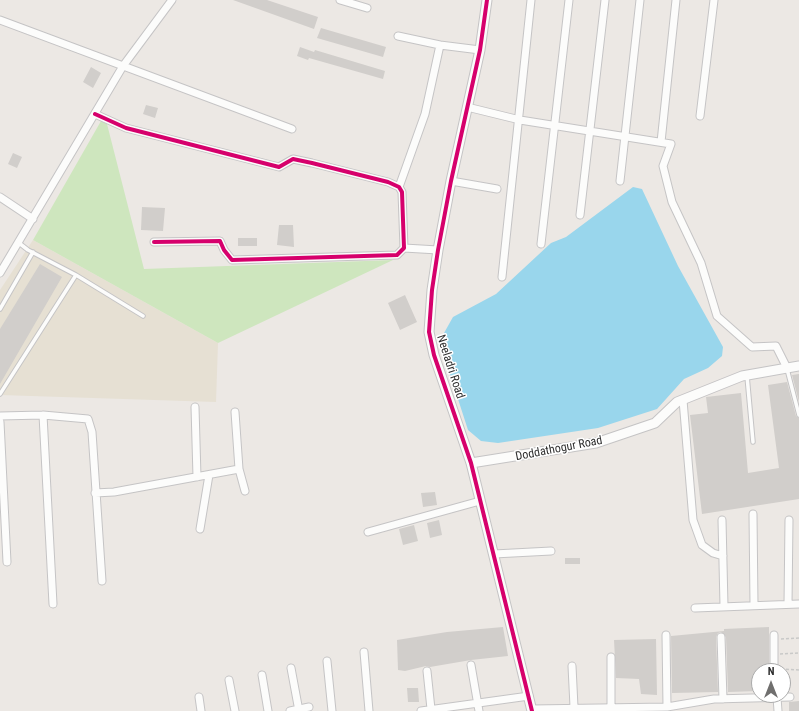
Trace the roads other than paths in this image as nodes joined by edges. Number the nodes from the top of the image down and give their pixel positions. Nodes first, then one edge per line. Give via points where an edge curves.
1 (172, 0) edge
2 (340, 0) edge
3 (487, 0) edge
4 (532, 0) edge
5 (569, 0) edge
6 (605, 0) edge
7 (640, 0) edge
8 (676, 0) edge
9 (714, 0) edge
10 (367, 8) dead end
11 (0, 20) edge
12 (398, 36) dead end
13 (440, 45) junction
14 (480, 50) junction
15 (123, 66) junction
16 (467, 107) junction
17 (95, 114) junction
18 (700, 116) dead end
19 (520, 120) junction
20 (555, 125) junction
21 (292, 129) dead end
22 (590, 131) junction
23 (624, 136) junction
24 (661, 142) junction
25 (451, 181) junction
26 (620, 181) dead end
27 (399, 187) junction
28 (497, 189) dead end
29 (0, 197) edge
30 (580, 215) dead end
31 (33, 219) junction
32 (154, 242) dead end
33 (19, 243) junction
34 (541, 244) dead end
35 (404, 248) junction
36 (438, 250) junction
37 (33, 252) junction
38 (0, 273) edge
39 (76, 275) junction
40 (502, 277) dead end
41 (0, 309) edge
42 (142, 316) dead end
43 (799, 366) edge
44 (787, 368) junction
45 (747, 375) junction
46 (0, 394) edge
47 (683, 400) junction
48 (195, 407) dead end
49 (235, 412) dead end
50 (43, 415) junction
51 (0, 416) edge
52 (799, 416) edge
53 (0, 422) edge
54 (753, 442) dead end
55 (471, 463) junction
56 (239, 469) junction
57 (209, 475) junction
58 (197, 477) junction
59 (245, 491) dead end
60 (95, 493) junction
61 (480, 501) junction
62 (753, 514) dead end
63 (3, 520) edge
64 (722, 520) dead end
65 (788, 520) dead end
66 (200, 529) dead end
67 (368, 532) dead end
68 (551, 551) dead end
69 (494, 554) junction
70 (723, 556) junction
71 (8, 562) dead end
72 (102, 581) dead end
73 (53, 604) dead end
74 (788, 604) junction
75 (799, 604) edge
76 (754, 605) junction
77 (724, 606) junction
78 (695, 608) dead end
79 (666, 635) dead end
80 (722, 637) dead end
81 (777, 637) road end
82 (364, 652) dead end
83 (611, 657) dead end
84 (327, 661) dead end
85 (775, 663) edge
86 (471, 665) dead end
87 (572, 666) dead end
88 (291, 668) dead end
89 (427, 671) dead end
90 (262, 675) dead end
91 (229, 680) dead end
92 (529, 696) junction
93 (199, 697) dead end
94 (751, 697) edge
95 (723, 699) junction
96 (477, 703) junction
97 (694, 703) junction
98 (309, 707) dead end
99 (574, 707) junction
100 (611, 707) junction
101 (667, 707) junction
102 (299, 710) edge
103 (434, 710) edge
104 (532, 710) edge
105 (201, 711) edge
106 (235, 711) edge
107 (268, 711) edge
108 (290, 711) edge
109 (332, 711) edge
110 (369, 711) edge
111 (421, 711) edge
112 (479, 711) edge
113 (694, 711) edge

1 - 15 street
2 - 10 street
3 - 14 street, Neeladri Road
4 - 19 street
5 - 20 street
6 - 22 street
7 - 23 street
8 - 24 street
9 - 18 street
11 - 15 street
12 - 13 street
13 - 14 street
13 - 27 street via 425,114
14 - 16 street, Neeladri Road
15 - 17 street
15 - 21 street
16 - 19 street
16 - 25 street, Neeladri Road
17 - 27 street via 126,128 279,167 293,159 388,182
17 - 31 street
19 - 20 street
19 - 40 street
20 - 22 street
20 - 34 street
22 - 23 street
22 - 30 street
23 - 24 street
23 - 26 street
24 - 44 street via 671,144 663,166 672,202 701,263 717,316 752,347 776,346
25 - 28 street
25 - 36 street, Neeladri Road
27 - 35 street via 403,202
29 - 31 street
31 - 33 street
32 - 35 street via 220,241 232,260 397,255
33 - 37 lane
33 - 38 street
35 - 36 street
36 - 55 street, Neeladri Road via 428,332
37 - 39 lane
37 - 41 lane
39 - 42 lane
39 - 46 lane
43 - 44 street, Doddathogur Road
44 - 45 street, Doddathogur Road
44 - 52 lane
45 - 47 street, Doddathogur Road
45 - 54 lane
47 - 55 street, Doddathogur Road via 677,402 655,423 596,443
47 - 70 street via 693,520 702,545
48 - 58 street
49 - 56 street
50 - 51 street
50 - 60 street via 88,419 92,432
50 - 73 street
53 - 63 street
55 - 61 street, Neeladri Road
56 - 57 street
56 - 59 street
57 - 58 street
57 - 66 street
58 - 60 street
60 - 72 street
61 - 67 street
61 - 69 street, Neeladri Road
62 - 76 street
63 - 71 street
64 - 70 street
65 - 74 street
68 - 69 street
69 - 92 street, Neeladri Road
70 - 77 street
74 - 75 street
74 - 76 street
76 - 77 street
77 - 78 street
79 - 101 street
80 - 95 street
81 - 85 street
82 - 110 street
83 - 100 street
84 - 109 street
86 - 96 street
87 - 99 street
88 - 102 street
89 - 103 street
90 - 107 street
91 - 106 street
92 - 96 street
92 - 104 street, Neeladri Road
93 - 105 street
94 - 95 street
95 - 97 street
96 - 103 street
96 - 112 street
97 - 101 street
97 - 113 street
98 - 102 street
99 - 100 street
99 - 104 street
100 - 101 street
102 - 108 street
103 - 111 street

